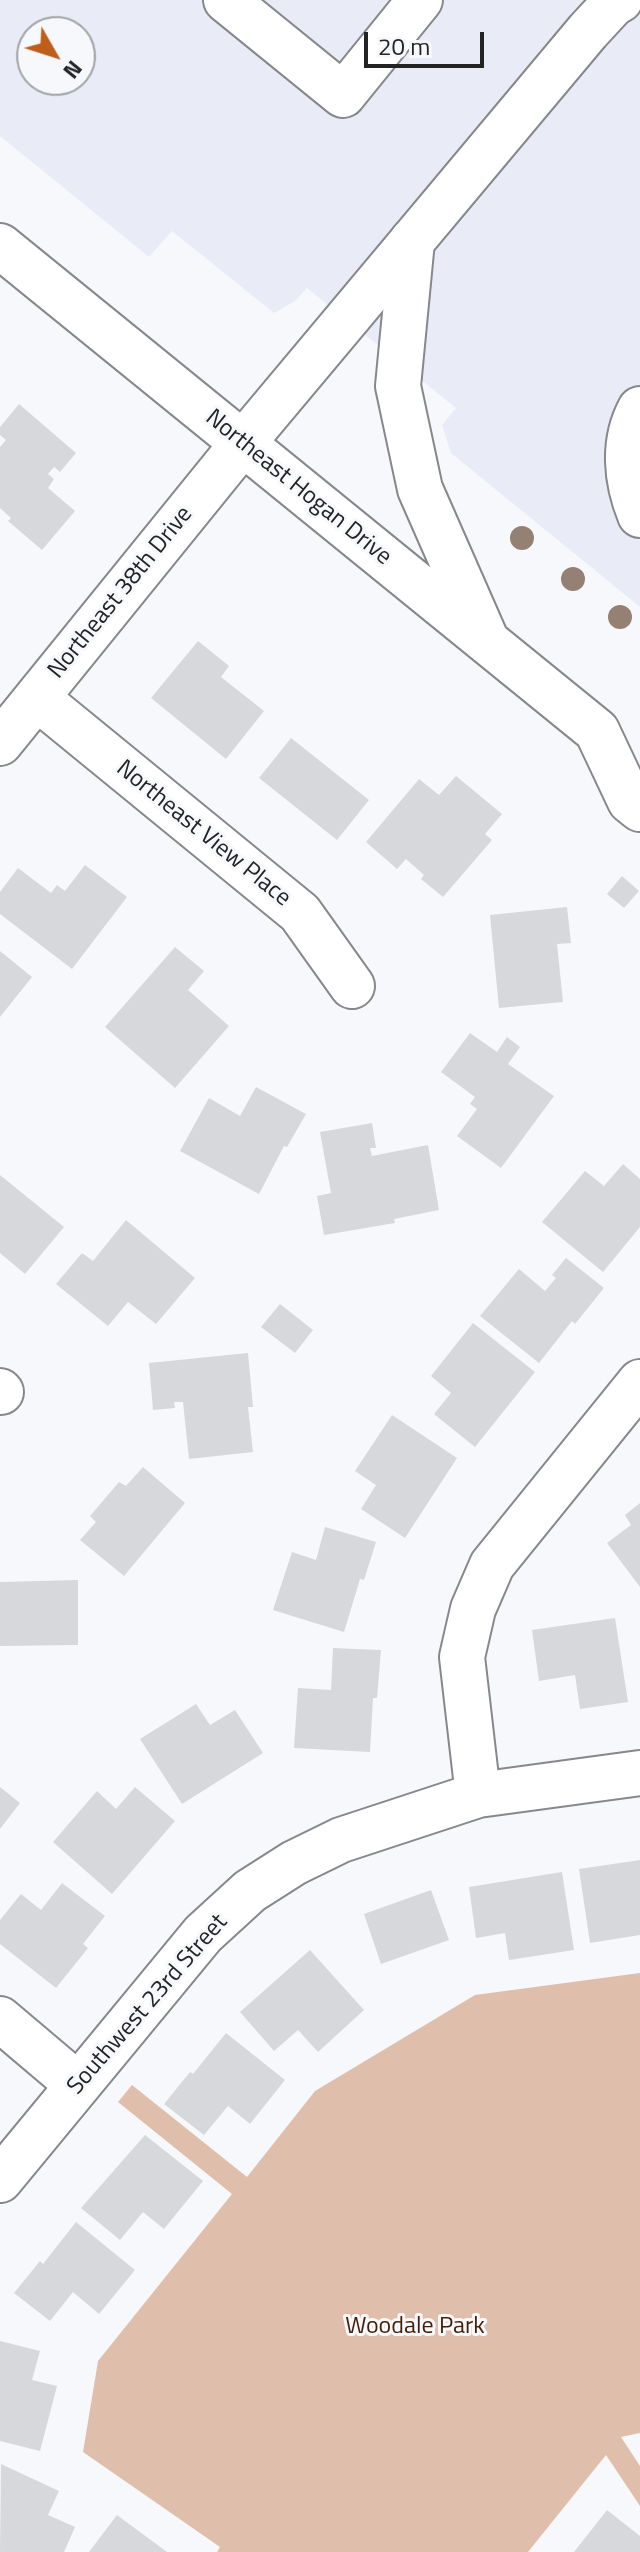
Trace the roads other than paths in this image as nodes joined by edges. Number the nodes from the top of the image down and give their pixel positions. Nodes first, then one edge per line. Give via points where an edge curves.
1 (226, 0) edge
2 (420, 0) edge
3 (608, 3) edge
4 (412, 241) junction
5 (0, 246) edge
6 (638, 416) edge
7 (243, 443) junction
8 (640, 515) edge
9 (488, 642) junction
10 (37, 698) junction
11 (597, 731) junction
12 (640, 741) edge
13 (0, 743) edge
14 (640, 809) edge
15 (352, 986) dead end
16 (640, 1382) edge
17 (640, 1773) edge
18 (478, 1795) junction
19 (0, 2019) edge
20 (78, 2085) junction
21 (0, 2180) edge

1 - 2 main road via 343,95
3 - 4 main road, Northeast 38th Drive
4 - 7 main road, Northeast 38th Drive
4 - 9 main road via 398,386 420,489
5 - 7 main road, Northeast Hogan Drive
6 - 8 main road via 627,455 631,493
7 - 9 main road, Northeast Hogan Drive
7 - 10 main road, Northeast 38th Drive
9 - 11 main road, Northeast Hogan Drive
10 - 13 main road, Northeast 38th Drive
10 - 15 main road, Northeast View Place via 300,913
11 - 12 main road, Northeast Hogan Drive
11 - 14 main road, Northeast Hogan Drive via 630,801
16 - 18 main road via 492,1565 473,1609 462,1657
17 - 18 main road, Southwest 23rd Street
18 - 20 main road, Southwest 23rd Street via 341,1840 250,1891 203,1934
19 - 20 main road
20 - 21 main road, Southwest 23rd Street

